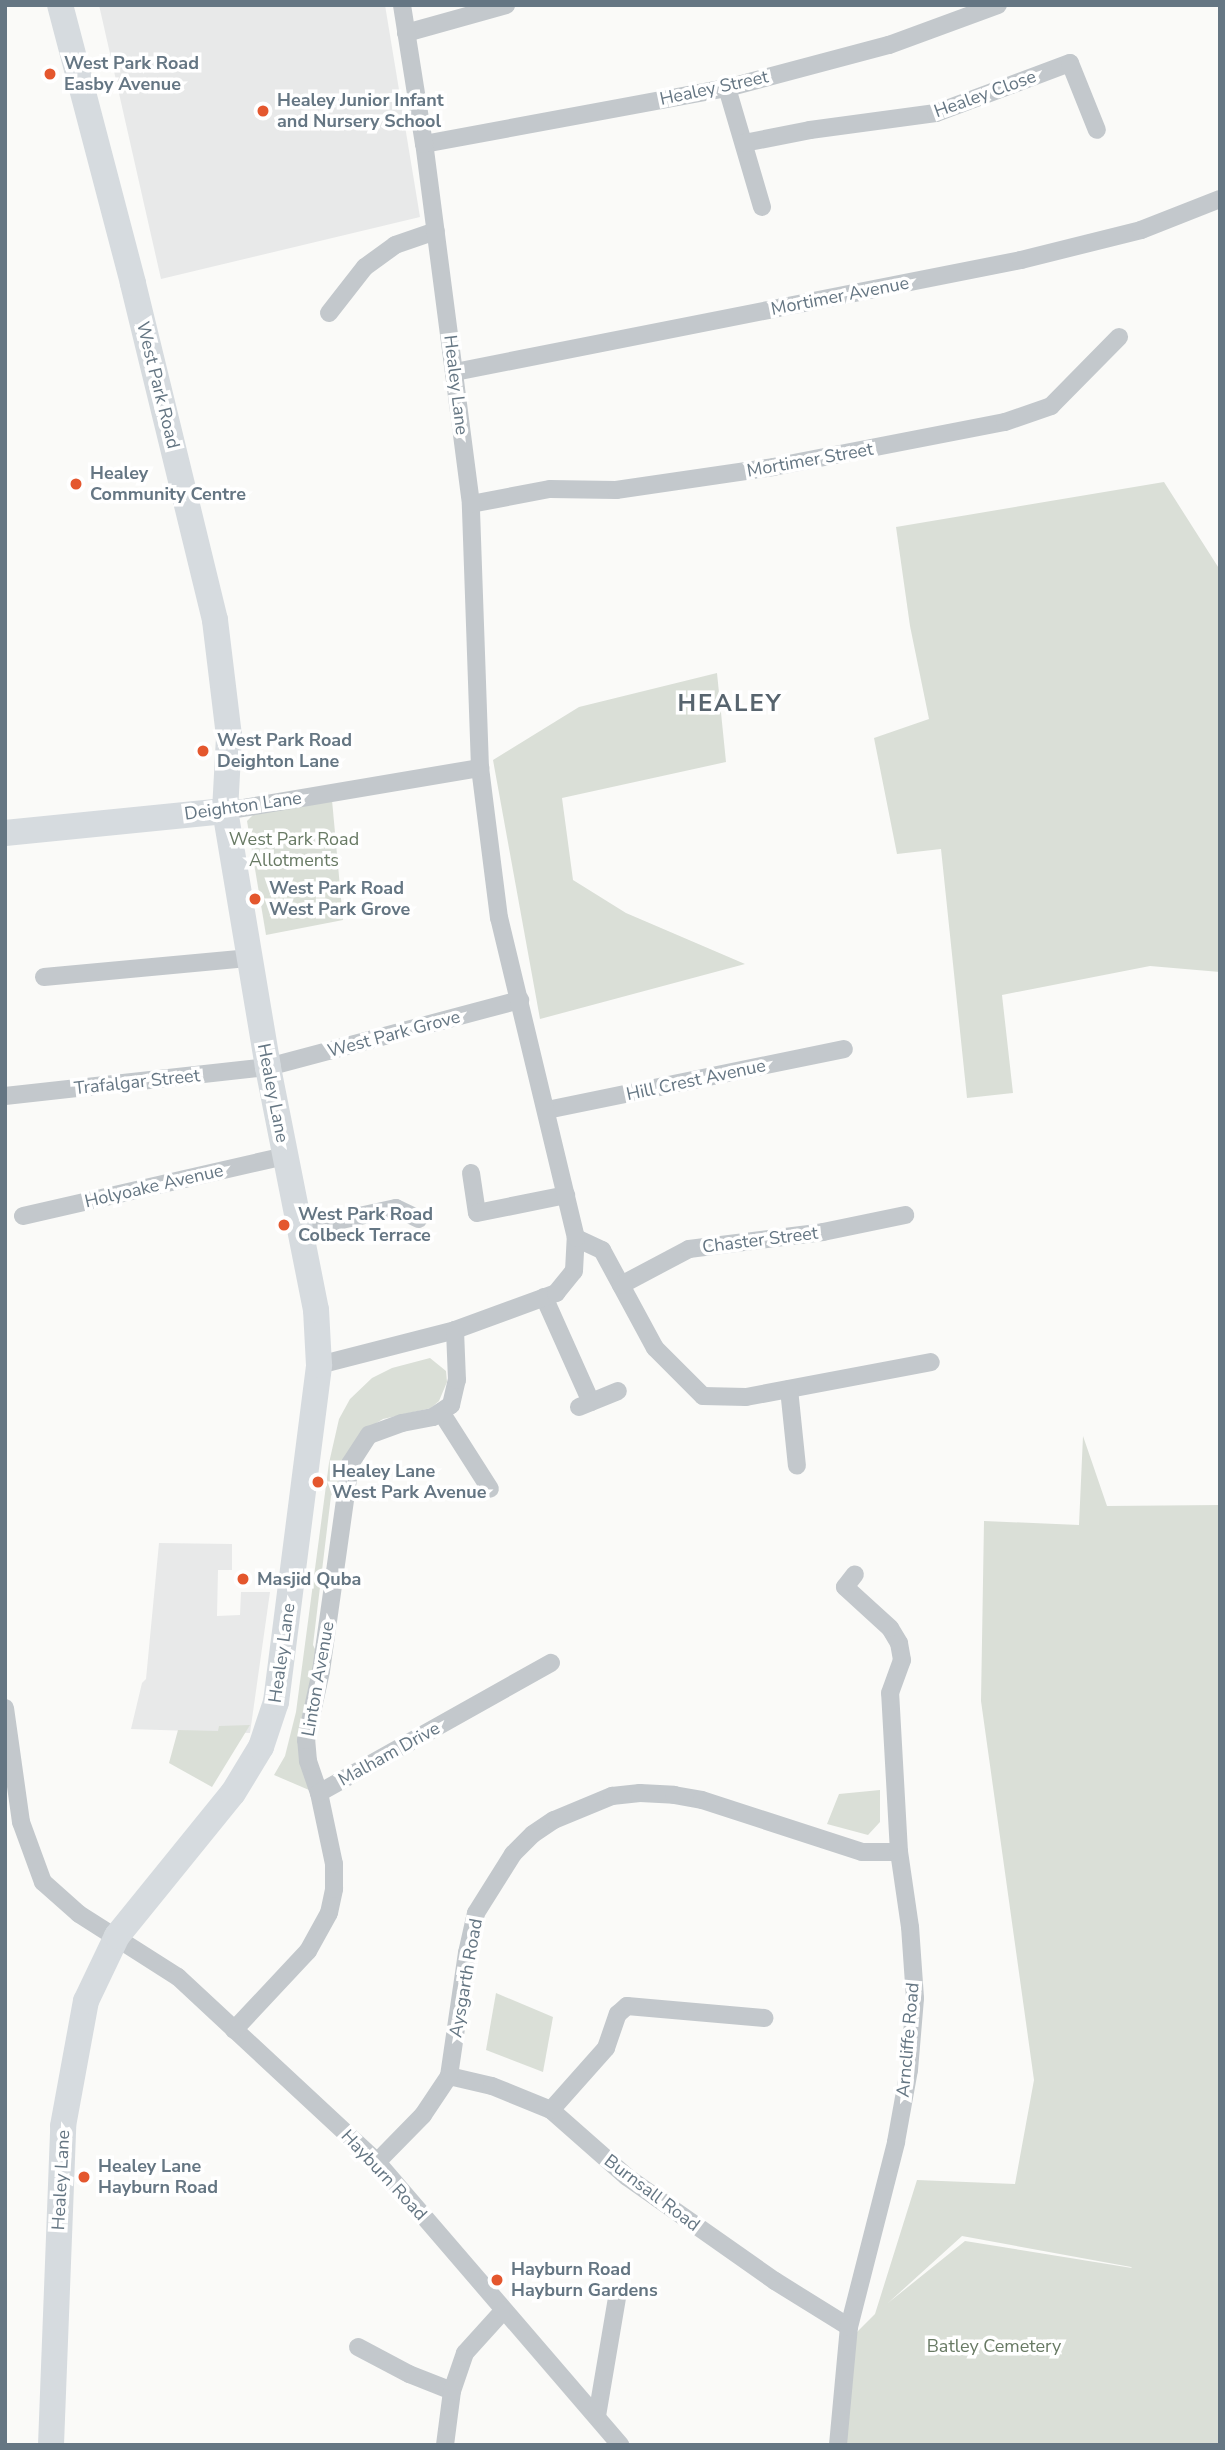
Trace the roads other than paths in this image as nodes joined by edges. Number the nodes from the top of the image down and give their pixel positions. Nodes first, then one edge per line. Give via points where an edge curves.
1 (60, 5) edge
2 (402, 5) edge
3 (506, 5) edge
4 (998, 5) edge
5 (406, 33) junction
6 (727, 88) junction
7 (1097, 130) dead end
8 (744, 143) junction
9 (424, 144) junction
10 (1220, 199) edge
11 (762, 206) dead end
12 (436, 231) junction
13 (329, 313) dead end
14 (1119, 337) dead end
15 (455, 372) junction
16 (471, 504) junction
17 (480, 768) junction
18 (225, 811) junction
19 (5, 833) edge
20 (250, 958) junction
21 (44, 977) dead end
22 (520, 1000) junction
23 (844, 1049) dead end
24 (268, 1067) junction
25 (5, 1096) edge
26 (547, 1110) junction
27 (285, 1156) junction
28 (471, 1173) dead end
29 (566, 1195) junction
30 (905, 1215) dead end
31 (23, 1216) dead end
32 (419, 1219) dead end
33 (300, 1229) junction
34 (576, 1238) junction
35 (621, 1284) junction
36 (544, 1297) junction
37 (454, 1330) junction
38 (930, 1362) dead end
39 (319, 1365) junction
40 (789, 1388) junction
41 (618, 1391) dead end
42 (441, 1412) junction
43 (797, 1466) dead end
44 (490, 1489) dead end
45 (855, 1574) dead end
46 (551, 1663) dead end
47 (5, 1709) edge
48 (319, 1793) junction
49 (13, 1824) edge
50 (899, 1852) junction
51 (117, 1937) junction
52 (764, 2018) dead end
53 (234, 2030) junction
54 (449, 2076) junction
55 (551, 2110) junction
56 (377, 2162) junction
57 (617, 2298) dead end
58 (503, 2311) junction
59 (849, 2327) junction
60 (358, 2347) dead end
61 (452, 2391) junction
62 (597, 2416) junction
63 (51, 2445) edge
64 (445, 2445) edge
65 (620, 2445) edge
66 (838, 2445) edge

1 - 18 main road, West Park Road via 215,620 229,736
2 - 5 street, Healey Lane
3 - 5 street
4 - 6 street, Healey Street via 889,46
5 - 9 street, Healey Lane
6 - 8 street
6 - 9 street, Healey Street
7 - 8 street, Healey Close via 1070,63 936,113
8 - 11 street
9 - 12 street, Healey Lane
10 - 15 street, Mortimer Avenue via 1141,230 1021,260
12 - 13 street via 395,245 365,267
12 - 15 street, Healey Lane
14 - 16 street, Mortimer Street via 1051,405 1005,422 773,467 616,489 550,489
15 - 16 street, Healey Lane
16 - 17 street, Healey Lane
17 - 18 street, Deighton Lane
17 - 22 street, Healey Lane via 499,918
18 - 19 main road, Deighton Lane
18 - 20 main road, Healey Lane
20 - 21 street
20 - 24 main road, Healey Lane
22 - 24 street, West Park Grove
22 - 26 street, Healey Lane
23 - 26 street, Hill Crest Avenue
24 - 25 street, Trafalgar Street
24 - 27 main road, Healey Lane
26 - 29 street, Healey Lane
27 - 31 street, Holyoake Avenue
27 - 33 main road, Healey Lane
28 - 29 street via 477,1213
29 - 34 street, Healey Lane
30 - 35 street, Chaster Street via 823,1232 689,1249
32 - 33 street via 396,1208
33 - 39 main road, Healey Lane via 316,1310
34 - 35 street via 602,1250
34 - 36 street, Healey Lane via 574,1271 556,1293
35 - 40 street via 655,1348 703,1396 746,1397
36 - 37 street, Healey Lane
36 - 41 street via 585,1405
37 - 39 street, Healey Lane
37 - 42 street via 457,1380 451,1405
38 - 40 street
39 - 51 main road, Healey Lane via 276,1702 261,1747 233,1793
40 - 43 street
42 - 44 street
42 - 48 street, Linton Avenue via 369,1435 350,1464 321,1671 306,1740
45 - 50 street, Arncliffe Road via 845,1587 890,1628 902,1660 890,1693
46 - 48 street, Malham Drive
47 - 49 street, Hayburn Road
48 - 53 street, Malham Drive via 334,1864 329,1913 308,1951
49 - 51 street, Hayburn Road via 43,1882 79,1914
50 - 54 street, Aysgarth Road via 862,1852 674,1795 612,1796 554,1820 513,1854 476,1913
50 - 59 street, Arncliffe Road via 915,1998 909,2070 896,2142
51 - 53 street, Hayburn Road via 178,1977
51 - 63 main road, Healey Lane via 86,2001 63,2126
52 - 55 street via 627,2006 618,2014 606,2048
53 - 56 street, Hayburn Road
54 - 55 street, Burnsall Road via 492,2086
54 - 56 street, Aysgarth Road via 423,2115
55 - 59 street, Burnsall Road via 626,2177
56 - 58 street, Hayburn Road
57 - 62 street
58 - 61 street via 465,2353
58 - 62 street, Hayburn Road
59 - 66 street, Arncliffe Road
60 - 61 street
61 - 64 street
62 - 65 street, Hayburn Road

